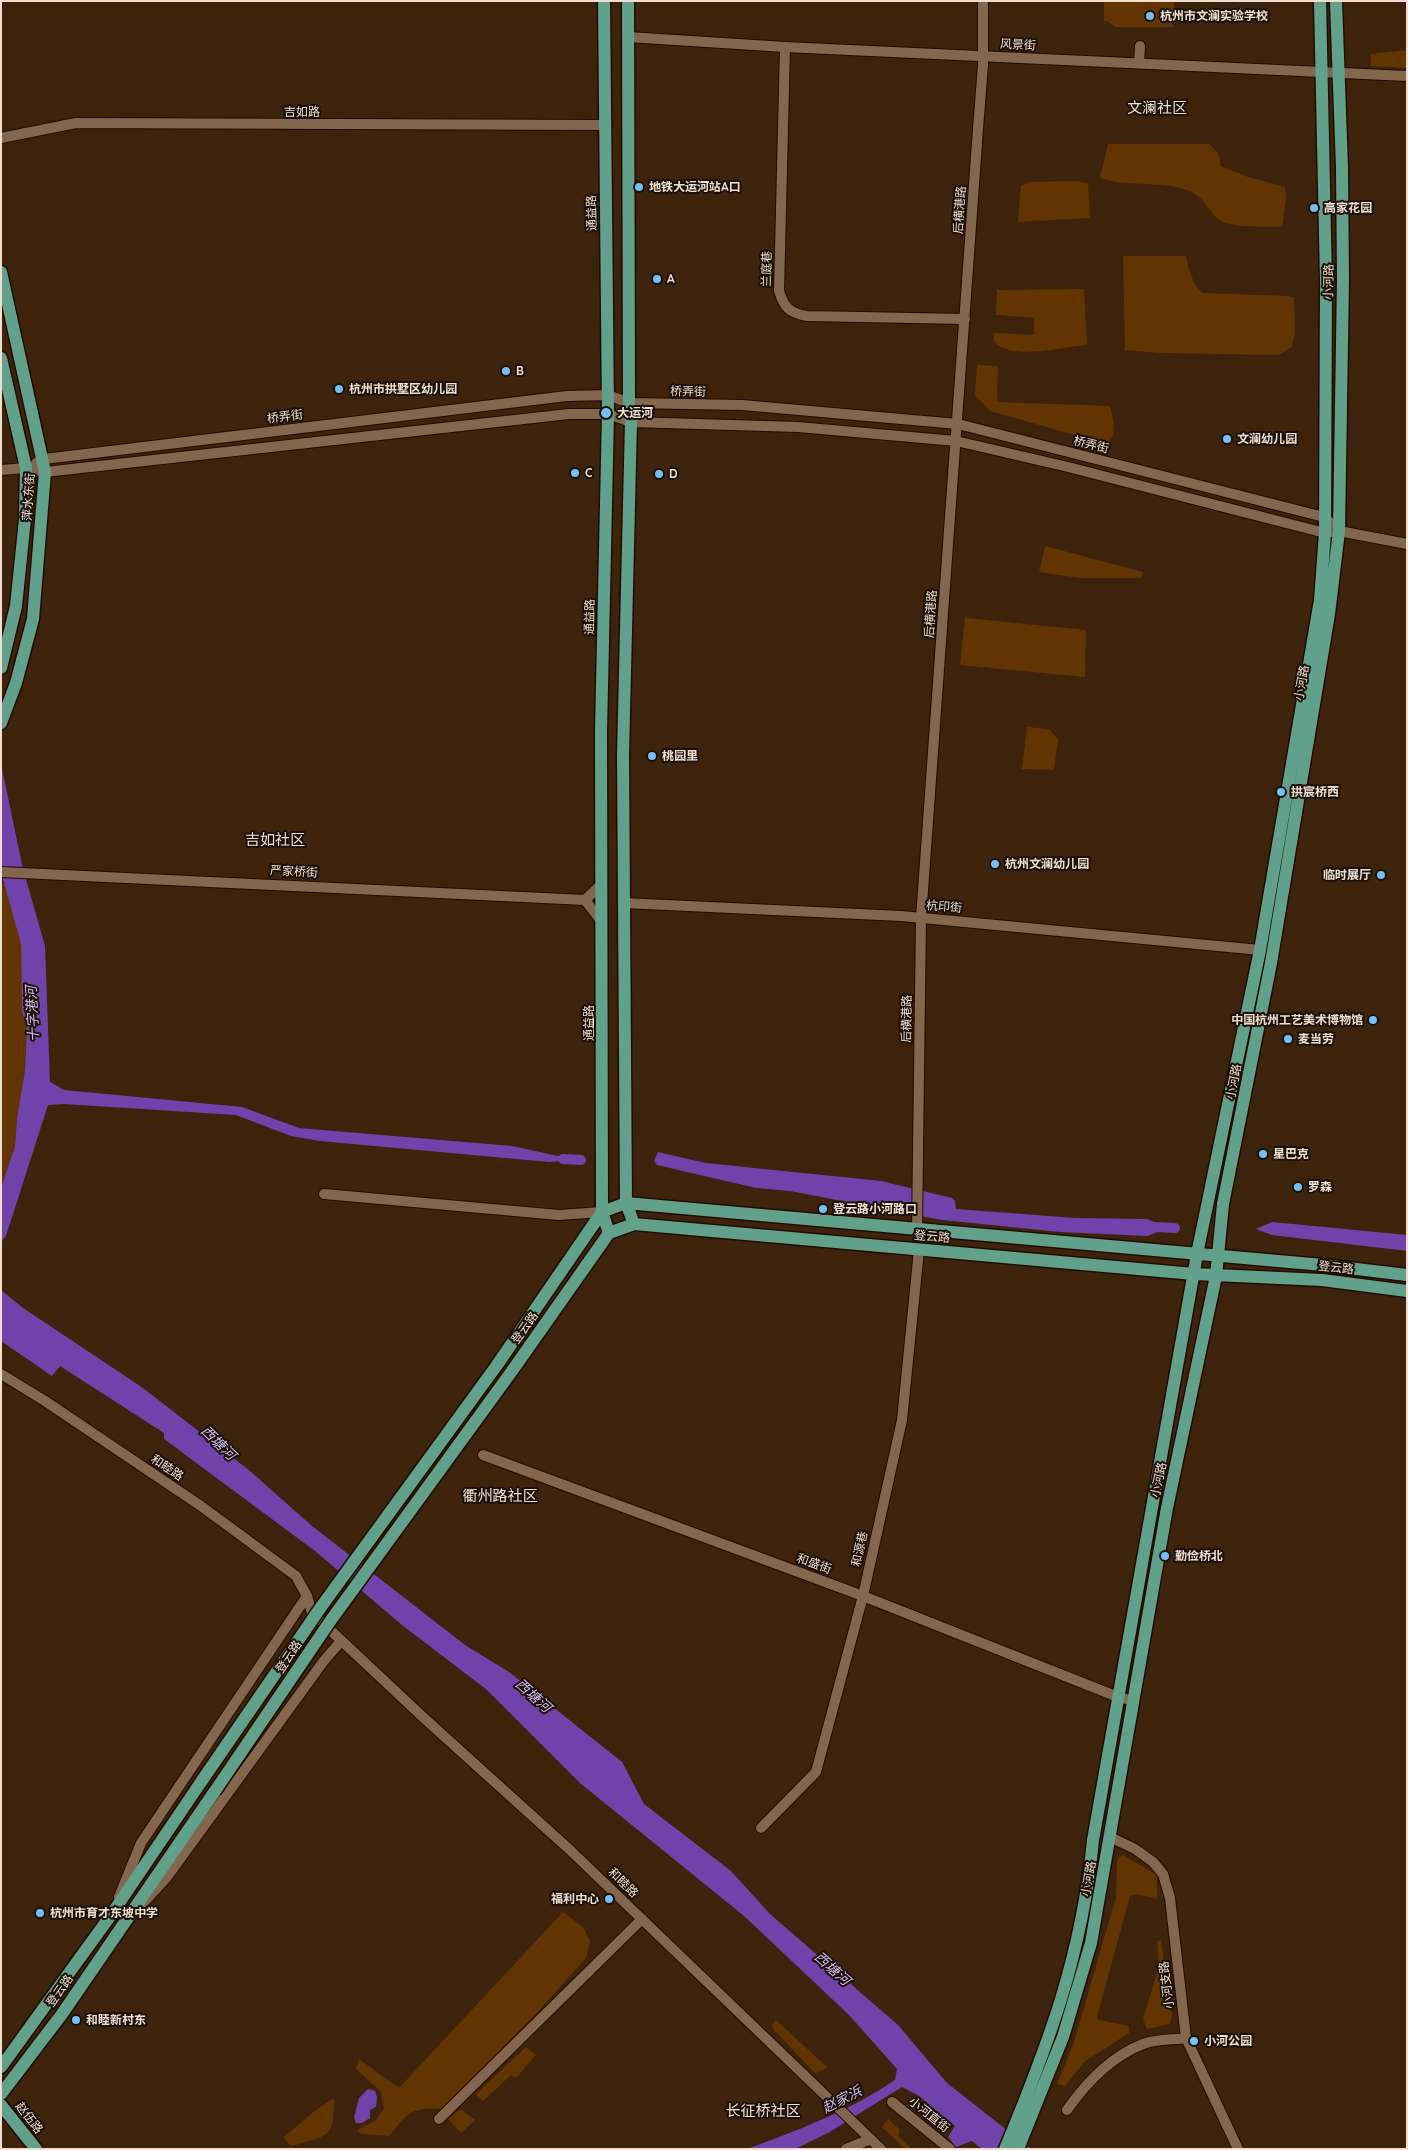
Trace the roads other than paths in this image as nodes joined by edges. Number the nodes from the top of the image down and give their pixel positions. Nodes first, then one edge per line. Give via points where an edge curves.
1 (604, 1) edge
2 (628, 1) edge
3 (983, 1) edge
4 (1320, 1) edge
5 (1336, 1) edge
6 (628, 37) junction
7 (1140, 46) dead end
8 (785, 47) junction
9 (982, 56) junction
10 (1139, 63) junction
11 (1323, 71) junction
12 (1340, 72) junction
13 (1407, 76) edge
14 (605, 125) junction
15 (1, 138) edge
16 (1, 272) edge
17 (965, 319) junction
18 (1, 358) edge
19 (608, 395) junction
20 (629, 403) junction
21 (608, 414) junction
22 (631, 422) junction
23 (958, 424) junction
24 (956, 441) junction
25 (44, 458) junction
26 (26, 468) junction
27 (1, 470) edge
28 (45, 472) junction
29 (1324, 517) junction
30 (1339, 531) junction
31 (1325, 533) junction
32 (1407, 544) edge
33 (1, 668) edge
34 (1, 723) edge
35 (1, 872) edge
36 (602, 884) junction
37 (585, 900) junction
38 (624, 903) junction
39 (921, 918) junction
40 (602, 922) junction
41 (1260, 950) junction
42 (324, 1194) dead end
43 (626, 1203) junction
44 (602, 1212) junction
45 (634, 1224) junction
46 (917, 1229) junction
47 (609, 1233) junction
48 (919, 1250) junction
49 (1197, 1254) junction
50 (1218, 1256) junction
51 (1194, 1274) junction
52 (1407, 1275) edge
53 (1216, 1276) junction
54 (1407, 1291) edge
55 (1, 1374) edge
56 (483, 1455) dead end
57 (307, 1596) junction
58 (863, 1596) junction
59 (341, 1641) junction
60 (1118, 1697) junction
61 (1134, 1701) junction
62 (761, 1828) dead end
63 (1110, 1837) junction
64 (111, 1915) junction
65 (642, 1919) junction
66 (122, 1925) junction
67 (1074, 1981) junction
68 (1186, 2038) junction
69 (1, 2066) edge
70 (1, 2094) edge
71 (892, 2102) dead end
72 (1, 2105) edge
73 (1067, 2110) dead end
74 (439, 2119) dead end
75 (871, 2139) junction
76 (36, 2149) edge
77 (846, 2149) edge
78 (882, 2149) edge
79 (950, 2149) edge
80 (1005, 2149) edge
81 (1018, 2149) edge
82 (1238, 2149) edge

1 - 14 main road, 通益路
2 - 6 main road
3 - 9 street, 后横港路
4 - 11 main road, 小河路
5 - 12 main road, 小河路
6 - 8 street, 风景街
6 - 20 main road
7 - 10 street
8 - 9 street, 风景街
8 - 17 street, 兰庭巷 via 779,291 784,305 793,314 807,316
9 - 10 street, 风景街
9 - 17 street, 后横港路
10 - 11 street, 风景街
11 - 12 street, 风景街
11 - 29 main road, 小河路 via 1326,281
12 - 13 street, 风景街
12 - 30 main road, 小河路 via 1343,279
14 - 15 street, 吉如路 via 76,123
14 - 19 main road, 通益路
16 - 25 main road, 萍水东街
17 - 23 street, 后横港路
18 - 26 main road, 萍水东街
19 - 20 street, 桥弄街
19 - 21 main road, 通益路
19 - 25 street, 桥弄街 via 567,396
20 - 22 main road
20 - 23 street, 桥弄街 via 742,405
21 - 22 street, 桥弄街
21 - 28 street, 桥弄街 via 570,414
21 - 36 main road, 通益路 via 601,731
22 - 24 street, 桥弄街 via 798,427
22 - 38 main road via 625,652
23 - 24 street, 后横港路
23 - 29 street, 桥弄街
24 - 31 street, 桥弄街
24 - 39 street, 后横港路
25 - 26 street, 桥弄街
25 - 28 main road, 萍水东街
26 - 27 street, 桥弄街
26 - 28 street, 桥弄街
26 - 33 main road, 萍水东街 via 25,520 16,606
28 - 34 main road, 萍水东街 via 33,619
29 - 30 street, 桥弄街
29 - 31 main road, 小河路
30 - 31 street, 桥弄街
30 - 32 street, 桥弄街
30 - 50 main road, 小河路 via 1271,963 1224,1204
31 - 41 main road, 小河路 via 1320,600
35 - 37 street, 严家桥街
36 - 37 street
36 - 40 main road, 通益路
37 - 40 street
38 - 39 street, 杭印街
38 - 43 main road
39 - 41 street, 杭印街
39 - 46 street, 后横港路
40 - 44 main road, 通益路
41 - 49 main road, 小河路
42 - 44 street via 559,1215
43 - 44 main road, 登云路
43 - 45 main road
43 - 46 main road, 登云路
44 - 47 main road, 通益路
44 - 64 main road, 登云路, bridge via 498,1365 321,1607
45 - 47 main road, 登云路
45 - 48 main road, 登云路
46 - 49 main road, 登云路
47 - 66 main road, 登云路, bridge via 331,1620
48 - 51 main road, 登云路
48 - 58 street, 和源巷 via 902,1420
49 - 50 main road, 登云路
49 - 51 main road, 小河路
50 - 52 main road, 登云路
50 - 53 main road, 小河路
51 - 53 main road, 登云路
51 - 60 main road, 小河路
53 - 54 main road, 登云路 via 1322,1280
53 - 61 main road, 小河路 via 1167,1508
55 - 57 street, 和睦路 via 201,1506 296,1576
56 - 58 street, 和盛街
57 - 59 street, 和睦路 via 312,1614
57 - 64 street via 141,1843
58 - 60 street, 和盛街
58 - 62 street, 和源巷 via 816,1772
59 - 65 street, 和睦路
59 - 66 street via 167,1877
60 - 61 street, 和盛街
60 - 67 main road, 小河路 via 1093,1840
61 - 63 main road, 小河路
63 - 67 main road, 小河路 via 1091,1943
63 - 68 street, 小河支路 via 1135,1849 1163,1874 1170,1898
64 - 69 main road, 登云路
65 - 74 street
65 - 75 street, 和睦路
66 - 70 main road, 登云路 via 62,2014
67 - 80 main road, 小河路
67 - 81 main road, 小河路 via 1060,2045
68 - 73 street via 1144,2044 1107,2065
68 - 82 street, 小河支路
71 - 79 street, 小河直街
72 - 76 main road, 赵伍路
75 - 77 street
75 - 78 street, 和睦路

